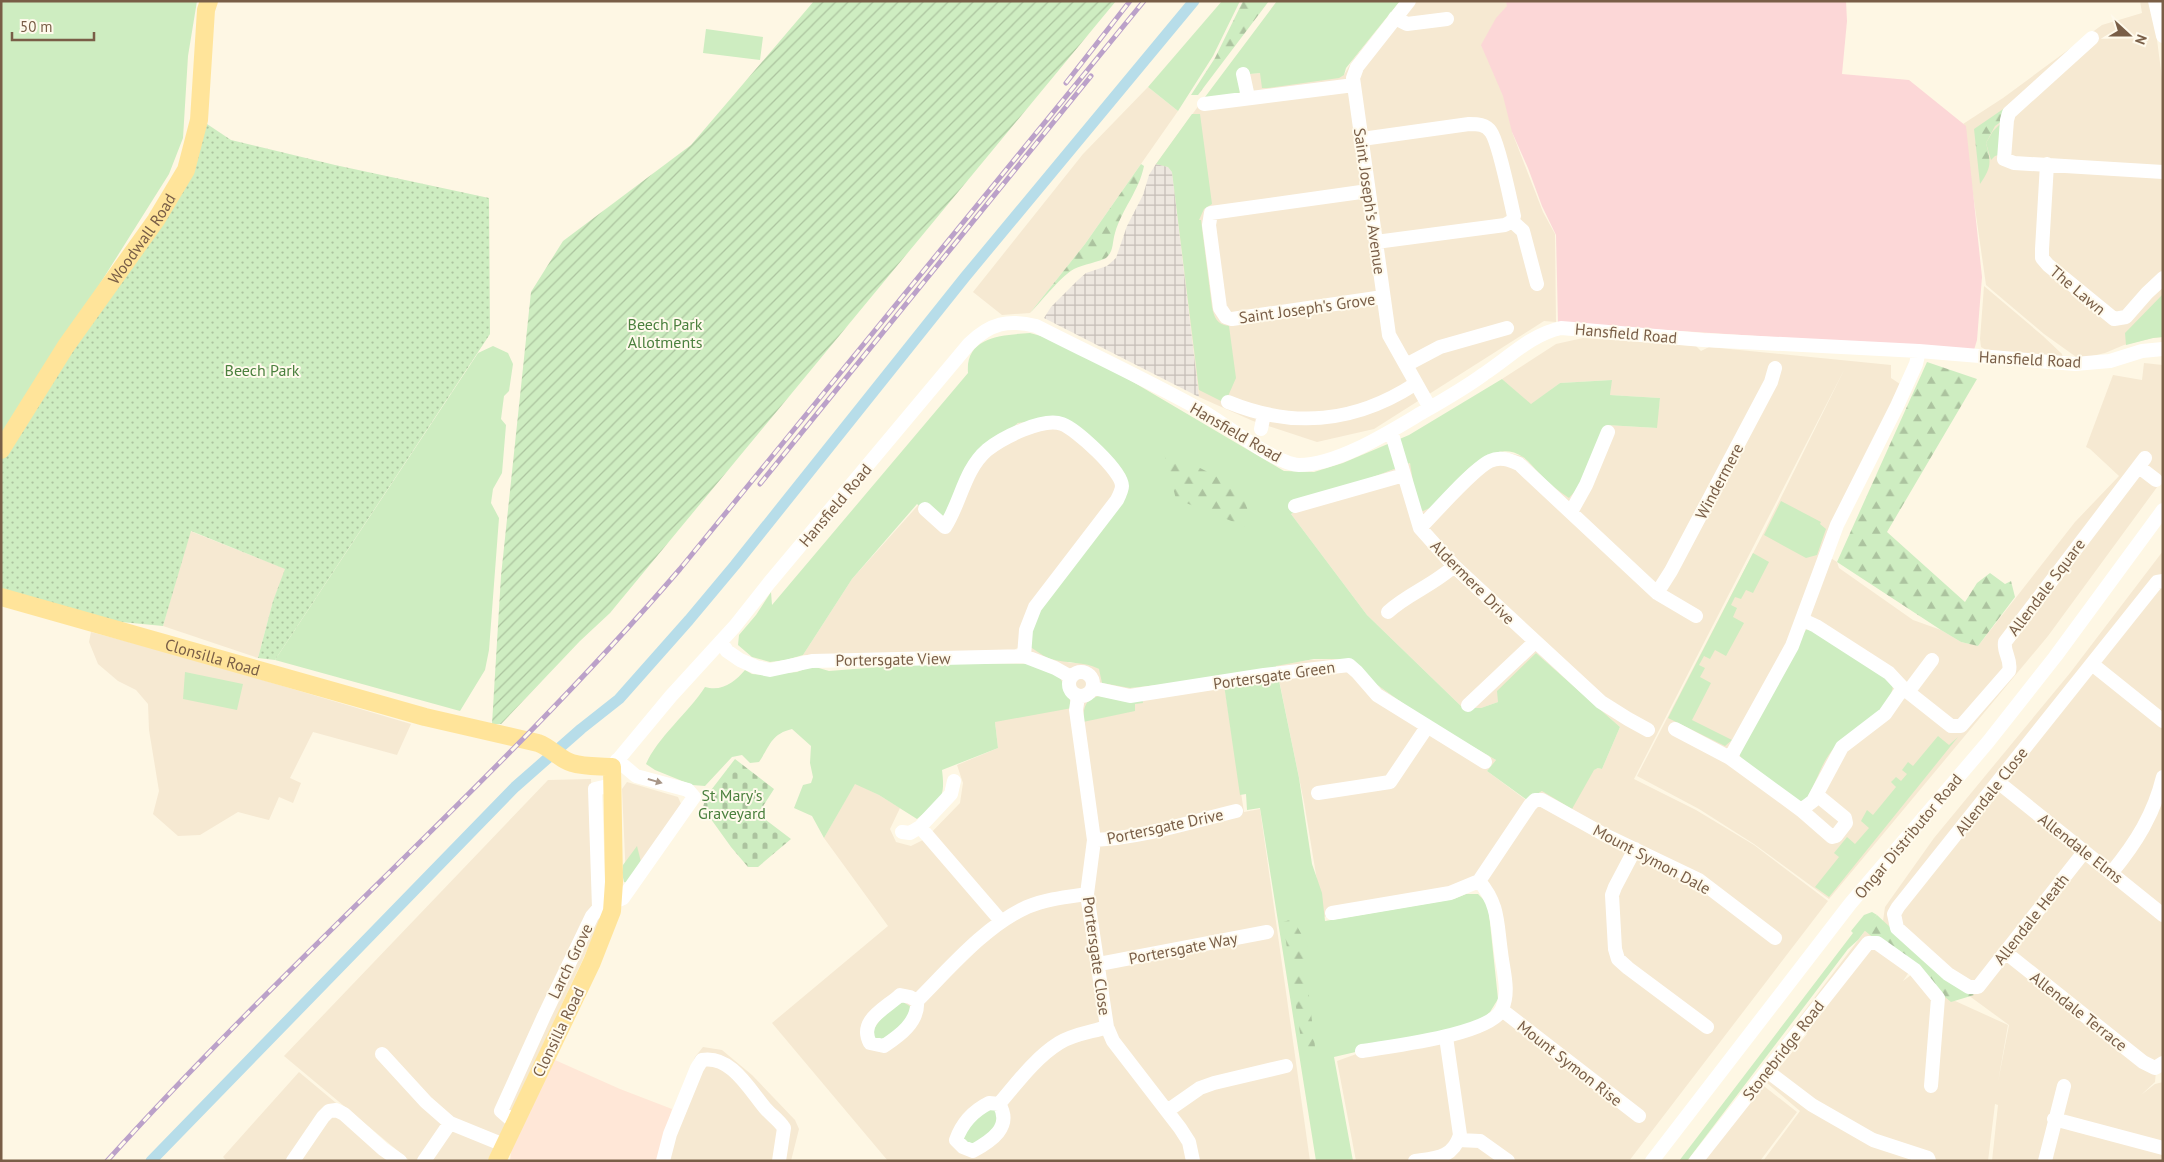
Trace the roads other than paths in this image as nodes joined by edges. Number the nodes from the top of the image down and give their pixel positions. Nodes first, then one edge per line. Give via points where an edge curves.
1 (209, 1) edge
2 (1409, 1) edge
3 (2155, 1) edge
4 (1395, 18) junction
5 (1447, 19) dead end
6 (2163, 36) edge
7 (2092, 38) dead end
8 (2063, 63) junction
9 (1243, 74) dead end
10 (2072, 74) dead end
11 (1354, 85) junction
12 (1248, 97) junction
13 (1204, 104) dead end
14 (1362, 139) junction
15 (2047, 164) junction
16 (2163, 172) edge
17 (1368, 191) junction
18 (1512, 221) junction
19 (1376, 242) junction
20 (2163, 278) edge
21 (1537, 284) dead end
22 (1383, 297) junction
23 (1499, 332) dead end
24 (2163, 349) edge
25 (1920, 351) junction
26 (1406, 366) junction
27 (1775, 368) dead end
28 (1415, 384) junction
29 (1228, 402) dead end
30 (1430, 408) junction
31 (1264, 414) junction
32 (1261, 429) dead end
33 (1392, 431) junction
34 (1608, 432) dead end
35 (1, 450) edge
36 (1404, 475) junction
37 (2156, 480) dead end
38 (1295, 506) dead end
39 (925, 509) dead end
40 (2163, 510) edge
41 (1571, 512) junction
42 (1420, 528) junction
43 (1454, 566) junction
44 (2163, 581) edge
45 (1657, 593) junction
46 (1, 597) edge
47 (1388, 612) dead end
48 (1696, 616) dead end
49 (1803, 620) junction
50 (721, 642) junction
51 (1535, 642) junction
52 (1024, 656) junction
53 (1932, 660) dead end
54 (2092, 664) junction
55 (1071, 677) junction
56 (1092, 688) junction
57 (1906, 690) junction
58 (1078, 696) junction
59 (1468, 705) dead end
60 (2163, 721) edge
61 (1427, 727) junction
62 (1675, 729) dead end
63 (1648, 730) dead end
64 (1730, 758) junction
65 (1485, 762) dead end
66 (614, 764) junction
67 (2163, 777) edge
68 (954, 780) dead end
69 (1998, 782) junction
70 (1318, 793) dead end
71 (1817, 794) junction
72 (1801, 810) junction
73 (1236, 811) dead end
74 (920, 827) junction
75 (902, 832) dead end
76 (1094, 840) junction
77 (1635, 849) junction
78 (2084, 852) junction
79 (2112, 872) junction
80 (1479, 880) junction
81 (1086, 894) junction
82 (608, 907) junction
83 (1332, 913) dead end
84 (2163, 915) edge
85 (1001, 921) junction
86 (1267, 932) dead end
87 (1775, 938) dead end
88 (2005, 952) junction
89 (1099, 964) junction
90 (1978, 987) joint
91 (917, 1001) dead end
92 (1502, 1010) junction
93 (544, 1016) junction
94 (562, 1024) junction
95 (1707, 1026) dead end
96 (1107, 1027) junction
97 (1446, 1037) junction
98 (1362, 1051) dead end
99 (382, 1054) dead end
100 (2159, 1065) edge
101 (1286, 1066) dead end
102 (1767, 1071) junction
103 (1931, 1086) dead end
104 (2064, 1086) dead end
105 (999, 1104) dead end
106 (1167, 1111) junction
107 (1639, 1116) dead end
108 (2054, 1119) junction
109 (515, 1122) junction
110 (450, 1123) junction
111 (1458, 1140) junction
112 (2163, 1148) edge
113 (500, 1153) edge
114 (293, 1161) edge
115 (400, 1161) edge
116 (424, 1161) edge
117 (663, 1161) edge
118 (779, 1161) edge
119 (1193, 1161) edge
120 (1415, 1161) edge
121 (1508, 1161) edge
122 (1652, 1161) edge
123 (1696, 1161) edge
124 (1929, 1161) edge
125 (2045, 1161) edge

1 - 35 main road, Woodwall Road via 199,120 186,170 156,220 66,346
2 - 4 street, Saint Joseph's Avenue
3 - 6 street
4 - 5 street via 1407,24
4 - 11 street, Saint Joseph's Avenue via 1357,67
7 - 8 street
8 - 10 street
8 - 15 street via 2017,104 2007,120 2004,159 2014,163
9 - 12 street
11 - 12 street
11 - 14 street, Saint Joseph's Avenue
12 - 13 street
14 - 17 street, Saint Joseph's Avenue
14 - 18 street via 1480,124 1490,131 1498,153 1514,216
15 - 16 street
15 - 20 street, The Lawn via 2042,258 2048,265 2114,319 2126,317
17 - 19 street, Saint Joseph's Avenue
17 - 22 street, Saint Joseph's Grove via 1212,213 1209,225 1220,308 1226,317 1232,318
18 - 19 street via 1505,225
18 - 21 street via 1523,231
19 - 22 street, Saint Joseph's Avenue
22 - 26 street, Saint Joseph's Avenue via 1389,335
23 - 26 street via 1440,347
24 - 25 street, Hansfield Road via 2142,351 2110,361 2075,364
25 - 30 street, Hansfield Road via 1703,340 1561,328 1537,336
25 - 49 street via 1897,406 1837,525
26 - 28 street, Saint Joseph's Avenue
27 - 45 street, Windermere via 1771,382
28 - 30 street, Saint Joseph's Avenue
28 - 31 street via 1384,402 1351,414 1309,419
29 - 31 street
30 - 33 street, Hansfield Road
31 - 32 street
33 - 36 street, Aldermere Drive
33 - 50 street, Hansfield Road via 1357,449 1316,463 1298,465 1275,457 1200,410 1036,326 1020,322 996,326 969,344
34 - 41 street
36 - 38 street
36 - 42 street, Aldermere Drive
37 - 57 street, Allendale Square via 2142,463 2005,642 2009,671 1961,726 1951,726
39 - 52 street via 945,527 968,476 986,451 1019,430 1043,424 1061,424 1096,449 1120,476 1122,486 1117,500 1035,607 1026,630
40 - 122 street, Ongar Distributor Road via 2055,657 1988,742 1850,904
41 - 42 street via 1519,464 1504,458 1490,461
41 - 45 street
42 - 43 street, Aldermere Drive
43 - 47 street
43 - 51 street, Aldermere Drive
44 - 54 street, Allendale Close via 2157,582
45 - 48 street
46 - 66 main road, Clonsilla Road via 425,717 548,747 573,764
49 - 57 street, Allendale Square via 1889,673
49 - 64 street
50 - 52 street, Portersgate View via 740,660 770,670 812,661
50 - 66 street, Hansfield Road
51 - 59 street
51 - 63 street, Aldermere Drive via 1601,702
52 - 55 street, Portersgate View
53 - 57 street
54 - 60 street
54 - 69 street, Allendale Close
55 - 56 street via 1077,672 1086,672 1092,679
55 - 58 street via 1070,688
56 - 58 street via 1085,696
56 - 61 street, Portersgate Green via 1130,696 1349,665 1377,695
57 - 71 street via 1885,714 1842,747
58 - 76 street, Portersgate Close via 1076,710
61 - 65 street, Portersgate Green
61 - 70 street via 1390,782
62 - 64 street
64 - 72 street
66 - 82 main road, Clonsilla Road via 605,837
66 -> 82 street via 636,776 688,790 694,797 623,898
67 - 79 street via 2147,824
68 - 74 street via 951,794
69 - 78 street, Allendale Elms
69 - 90 street, Allendale Close via 1894,914 1897,928 1948,974 1969,988
71 - 72 street
71 - 72 street via 1846,818 1836,836 1832,837
73 - 76 street, Portersgate Drive via 1136,835
74 - 75 street via 910,833
74 - 85 street
76 - 81 street, Portersgate Close
77 - 80 street, Mount Symon Dale via 1605,836 1550,803 1535,800
77 - 87 street, Mount Symon Dale via 1699,880
77 - 95 street via 1612,895 1618,959
78 - 79 street, Allendale Elms
78 - 88 street, Allendale Heath
79 - 84 street, Allendale Elms
80 - 83 street via 1450,893
80 - 92 street via 1494,902 1507,995
81 - 85 street via 1028,907
81 - 89 street, Portersgate Close
82 - 93 street, Larch Grove via 592,916
82 - 94 main road, Clonsilla Road via 604,937
85 - 91 street
86 - 89 street, Portersgate Way
88 - 90 street, Allendale Heath
88 - 100 street, Allendale Terrace via 2143,1062
89 - 96 street, Portersgate Close
92 - 97 street via 1482,1026
92 - 107 street, Mount Symon Rise
93 - 94 street, Larch Grove
93 - 109 street, Larch Grove via 501,1111
94 - 109 main road, Clonsilla Road
96 - 105 street via 1058,1043 1036,1062
96 - 106 street, Portersgate Close via 1113,1042
97 - 98 street
97 - 111 street via 1460,1135
99 - 110 street
101 - 106 street via 1214,1082
102 - 103 street, Stonebridge Road via 1872,942 1915,970 1938,998
102 - 123 street, Stonebridge Road
102 - 124 street via 1812,1105 1873,1140
104 - 108 street
106 - 119 street, Portersgate Close via 1188,1142
108 - 112 street
108 - 125 street
109 - 113 main road, Clonsilla Road
110 - 113 street
110 - 116 street
111 - 120 street via 1455,1147 1444,1155
111 - 121 street via 1480,1141
114 - 115 street via 323,1117 336,1110
117 - 118 street via 670,1134 697,1068 702,1060 708,1059 724,1064 741,1077 784,1128

